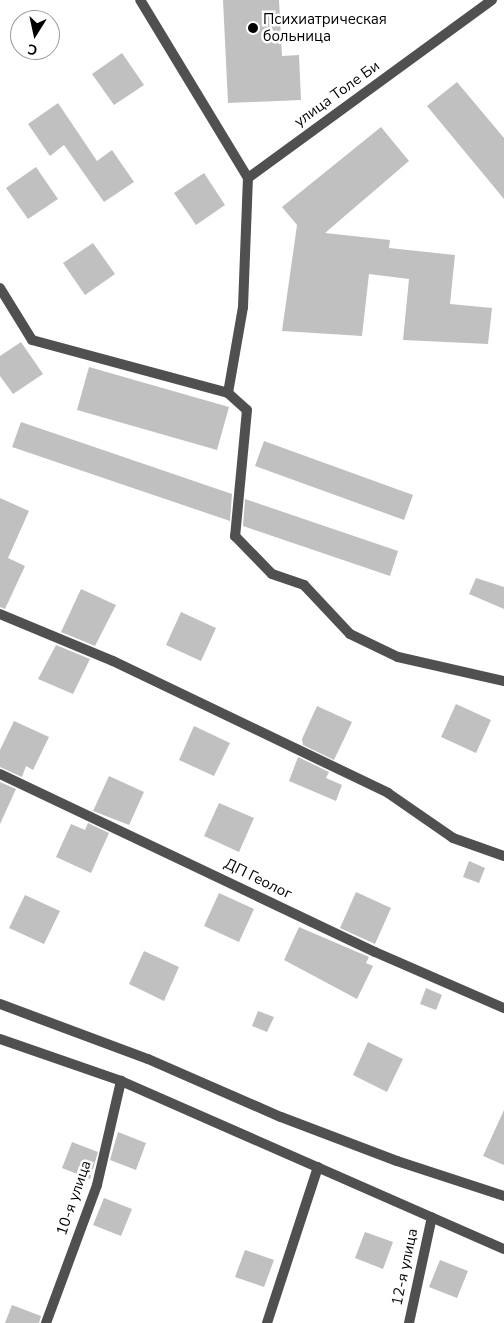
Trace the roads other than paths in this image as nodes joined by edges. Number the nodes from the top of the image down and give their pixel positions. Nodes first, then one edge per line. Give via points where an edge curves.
1 (140, 0) edge
2 (492, 0) edge
3 (248, 178) junction
4 (0, 288) edge
5 (228, 393) junction
6 (0, 614) edge
7 (504, 681) edge
8 (0, 774) edge
9 (504, 856) edge
10 (0, 1004) edge
11 (504, 1008) edge
12 (0, 1039) edge
13 (121, 1080) junction
14 (318, 1167) junction
15 (504, 1196) edge
16 (432, 1217) junction
17 (504, 1249) edge
18 (46, 1323) edge
19 (267, 1323) edge
20 (409, 1323) edge

1 - 3 street
2 - 3 street, улица Толе Би
3 - 5 street via 244,307
4 - 5 street via 32,340
5 - 7 street via 247,410 235,536 272,574 304,585 350,634 398,656
6 - 9 street via 113,661 388,793 453,838
8 - 11 street, ДП Геолог via 375,952
10 - 15 street via 148,1059 379,1154
12 - 13 street
13 - 14 street
13 - 18 street, 10-я улица via 97,1185
14 - 16 street
14 - 19 street
16 - 17 street
16 - 20 street, 12-я улица

